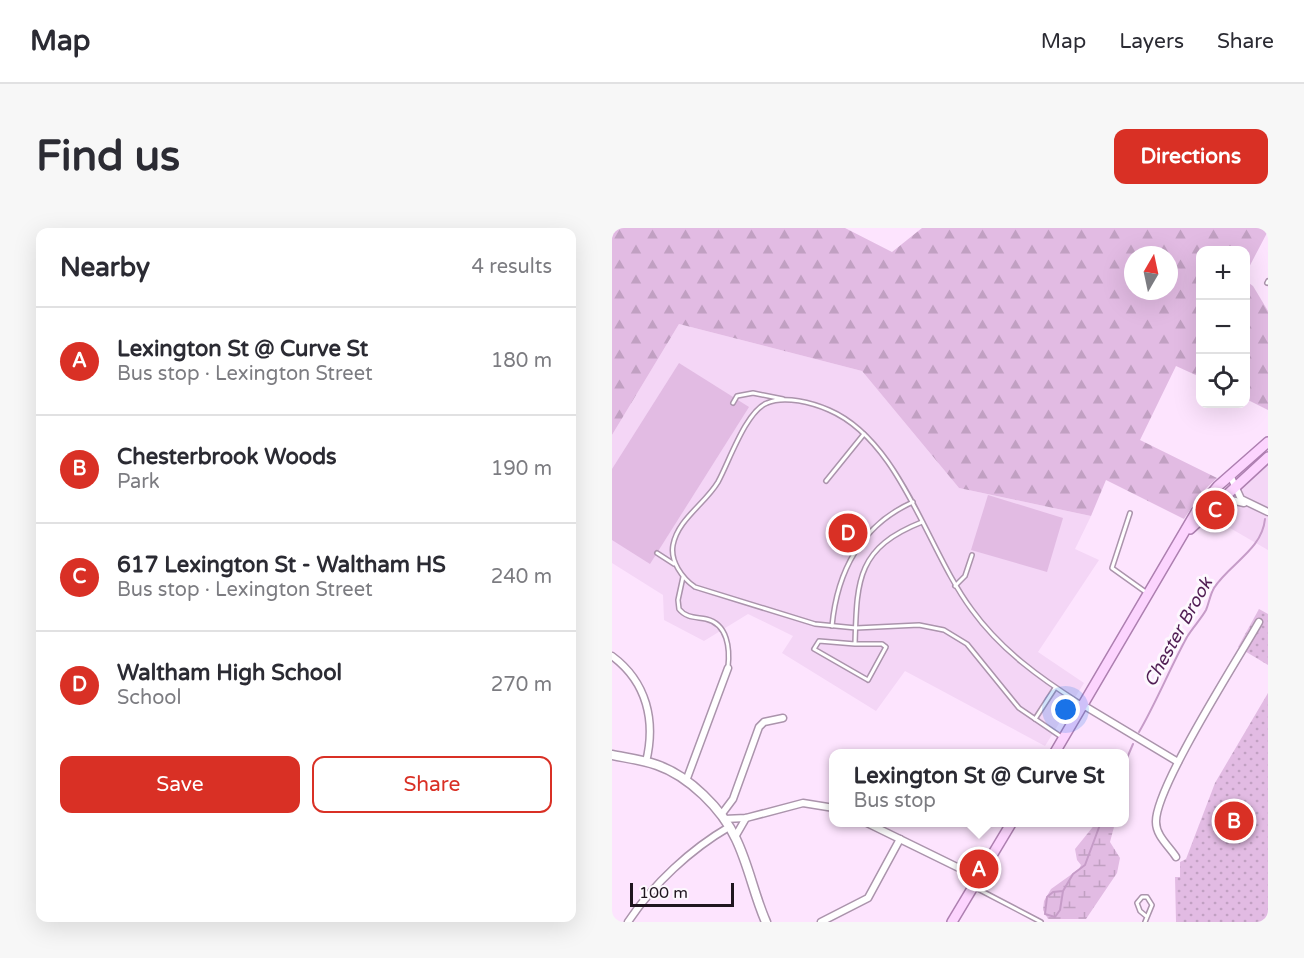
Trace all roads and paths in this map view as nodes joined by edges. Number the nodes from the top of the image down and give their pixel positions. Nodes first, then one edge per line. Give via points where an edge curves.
1 (788, 400) junction
2 (733, 403) dead end
3 (864, 434) junction
4 (1268, 442) edge
5 (1268, 457) edge
6 (1230, 476) junction
7 (826, 481) dead end
8 (1234, 487) junction
9 (1221, 498) junction
10 (913, 502) junction
11 (1249, 505) junction
12 (1268, 512) edge
13 (1130, 513) dead end
14 (922, 522) junction
15 (1179, 543) junction
16 (657, 553) dead end
17 (972, 555) dead end
18 (676, 565) junction
19 (683, 577) junction
20 (955, 586) junction
21 (1148, 594) junction
22 (1259, 622) dead end
23 (832, 626) junction
24 (856, 628) junction
25 (855, 644) junction
26 (612, 656) edge
27 (728, 668) joint
28 (1055, 688) junction
29 (1083, 705) junction
30 (783, 718) dead end
31 (1035, 720) junction
32 (1063, 738) junction
33 (1056, 749) edge
34 (612, 755) edge
35 (646, 762) junction
36 (1178, 762) junction
37 (686, 781) junction
38 (829, 807) edge
39 (746, 818) junction
40 (725, 820) junction
41 (875, 827) edge
42 (1009, 827) edge
43 (735, 837) junction
44 (900, 839) junction
45 (1176, 857) dead end
46 (976, 883) junction
47 (1146, 916) junction
48 (628, 922) edge
49 (766, 922) edge
50 (821, 922) edge
51 (952, 922) edge
52 (1041, 922) edge
53 (1145, 922) edge

1 - 2 lane via 745,393
1 - 3 lane via 830,410
1 - 18 lane via 768,402 750,418 716,485 677,533 673,553
3 - 7 lane
3 - 10 lane
4 - 6 main road
5 - 8 main road
6 - 8 street
6 - 15 main road via 1196,512
8 - 9 main road
8 - 11 street
9 - 11 street
9 - 15 main road
10 - 14 lane
10 - 23 lane via 885,517 856,550 843,571
11 - 12 street
13 - 21 lane via 1112,568
14 - 20 lane
14 - 24 lane via 888,538 869,559 857,590
15 - 21 main road
16 - 18 lane
17 - 20 lane via 966,576
18 - 19 lane
19 - 23 lane via 695,587 795,619
19 - 27 lane via 679,609 688,616 712,621 721,630 729,648
20 - 28 lane via 992,634
21 - 29 main road
22 - 36 street
23 - 24 lane
24 - 25 lane
24 - 31 lane via 933,626 956,636 967,644 1004,693
25 - 25 lane via 819,641 814,649 868,680 886,647
26 - 35 street via 636,681 649,711 651,739
27 - 37 street
28 - 29 lane
28 - 31 lane
29 - 32 main road
29 - 36 street
30 - 40 street via 759,727
31 - 32 lane
32 - 33 main road
34 - 35 street
35 - 37 street
36 - 45 street via 1156,819 1158,833
37 - 40 street
38 - 39 street via 803,803
39 - 40 street
39 - 43 street
40 - 43 street
40 - 48 street via 709,840 660,882
41 - 44 street
42 - 46 main road
43 - 49 street
44 - 46 street via 961,869
44 - 50 street via 868,898
46 - 51 main road
46 - 52 lane
47 - 47 lane via 1152,901 1142,897 1138,908
47 - 53 lane

